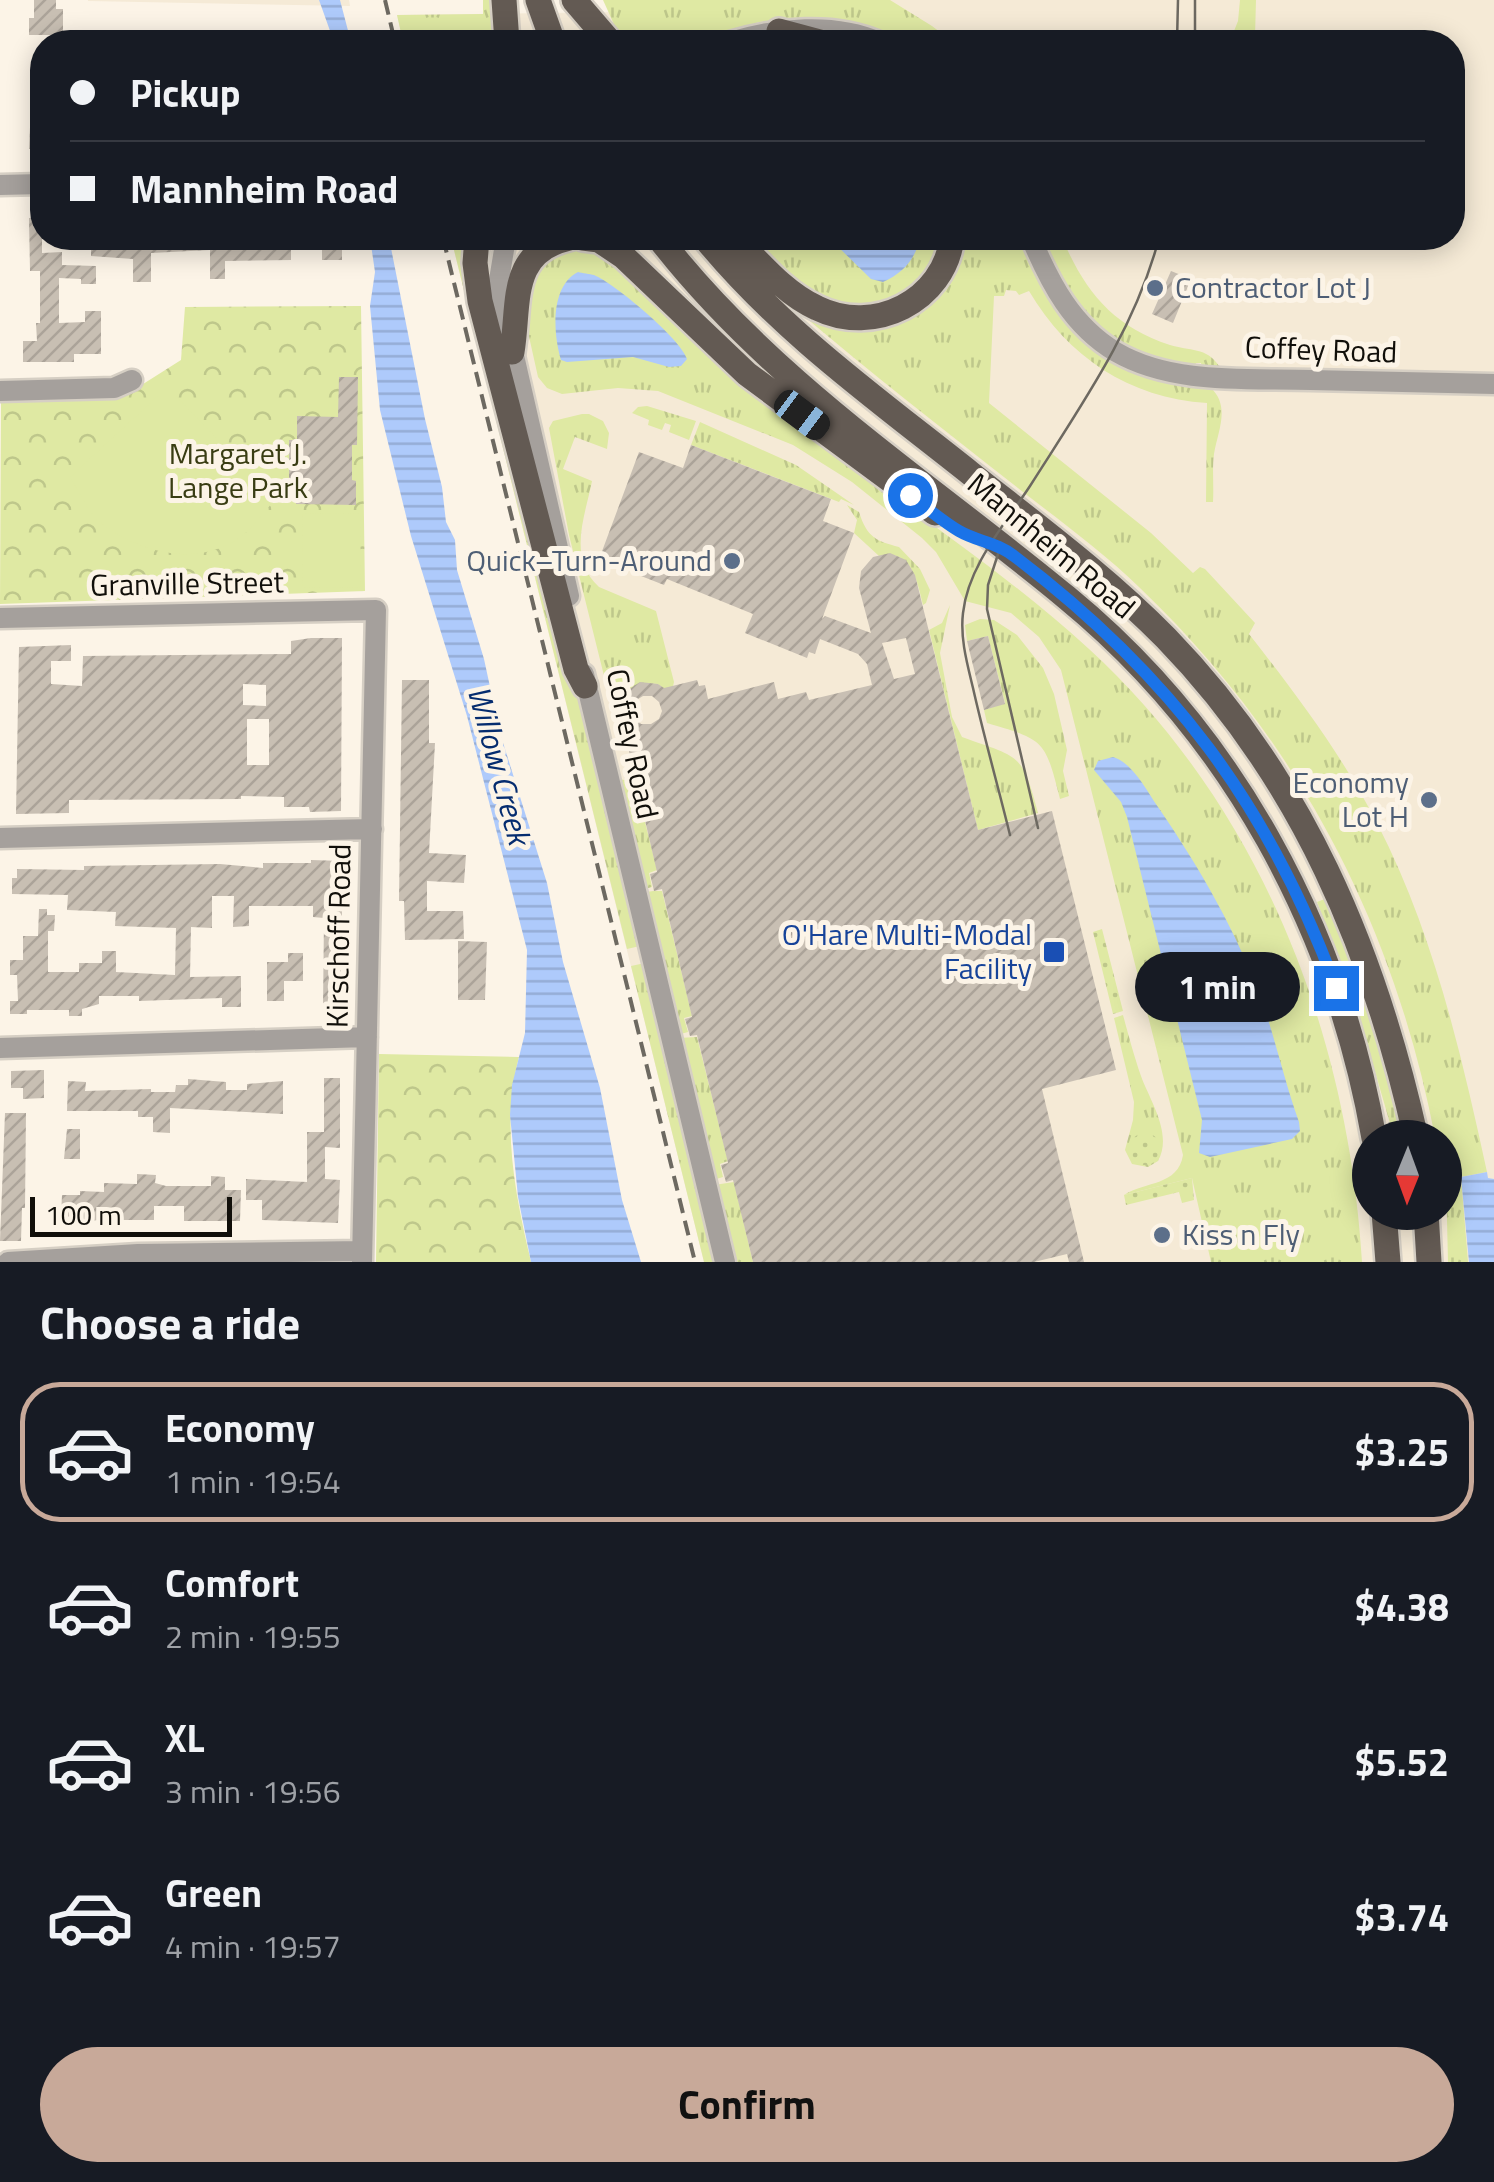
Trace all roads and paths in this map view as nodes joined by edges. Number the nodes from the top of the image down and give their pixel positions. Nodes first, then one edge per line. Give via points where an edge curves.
1 (504, 0) edge
2 (538, 0) edge
3 (574, 0) edge
4 (506, 30) edge
5 (549, 30) edge
6 (587, 30) edge
7 (600, 30) edge
8 (30, 184) edge
9 (0, 185) edge
10 (476, 250) edge
11 (504, 250) edge
12 (541, 250) edge
13 (615, 250) edge
14 (671, 250) edge
15 (715, 250) edge
16 (747, 250) edge
17 (949, 250) edge
18 (1037, 250) edge
19 (512, 352) junction
20 (132, 380) dead end
21 (1494, 384) edge
22 (0, 391) edge
23 (1009, 552) junction
24 (376, 610) joint
25 (0, 618) edge
26 (585, 686) junction
27 (372, 829) junction
28 (0, 838) edge
29 (367, 1037) junction
30 (0, 1048) edge
31 (1370, 1120) edge
32 (1412, 1120) edge
33 (1385, 1230) edge
34 (1427, 1230) edge
35 (362, 1256) edge
36 (8, 1262) edge
37 (724, 1262) edge
38 (1388, 1262) edge
39 (1429, 1262) edge

1 - 4 main road
2 - 5 main road
3 - 6 main road
3 - 7 main road
8 - 9 street
10 - 26 main road via 489,338
11 - 19 street, Coffey Road via 498,286
12 - 19 main road via 518,285
13 - 23 main road via 747,374 959,531
14 - 23 main road, Mannheim Road via 757,347
15 - 32 main road, Mannheim Road via 805,341 1102,580 1208,685 1292,805 1361,943
16 - 17 main road via 813,306 858,319 915,301 946,264
18 - 21 street, Coffey Road via 1065,306 1094,336 1143,364 1193,376
19 - 26 street, Coffey Road via 583,652
20 - 22 street via 114,388
23 - 31 main road, Mannheim Road via 1127,653 1248,802 1324,958 1347,1019
24 - 25 street, Granville Street
24 - 27 street, Kirschoff Road
26 - 37 street, Coffey Road
27 - 28 street
27 - 29 street, Kirschoff Road
29 - 30 street
29 - 35 street, Kirschoff Road
33 - 38 main road
34 - 39 main road
35 - 36 street via 138,1254

